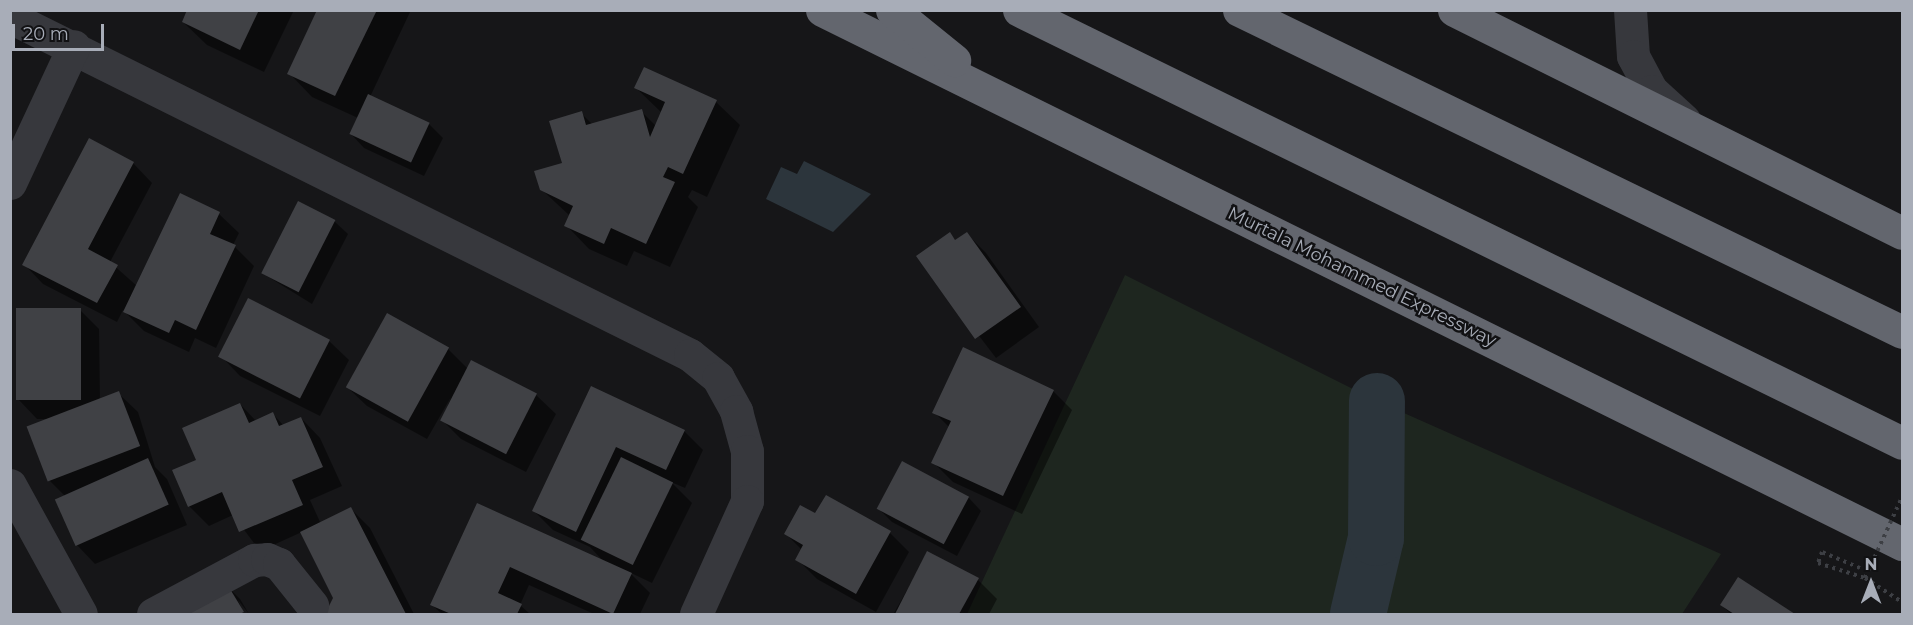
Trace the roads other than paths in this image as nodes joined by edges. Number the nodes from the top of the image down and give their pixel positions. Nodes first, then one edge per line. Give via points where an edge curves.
1 (822, 10) edge
2 (892, 10) edge
3 (1019, 10) edge
4 (1239, 10) edge
5 (1454, 10) edge
6 (1630, 10) edge
7 (10, 17) edge
8 (74, 46) junction
9 (1005, 101) junction
10 (1701, 136) junction
11 (10, 183) edge
12 (1902, 233) edge
13 (1902, 332) edge
14 (1902, 442) edge
15 (10, 485) edge
16 (1902, 544) edge
17 (312, 605) dead end
18 (81, 615) edge
19 (153, 615) edge
20 (696, 615) edge

1 - 9 highway, Murtala Mohammed Expressway
2 - 9 highway
3 - 14 highway
4 - 13 highway
5 - 10 highway
6 - 10 street via 1633,56 1652,91
7 - 8 street
8 - 11 street
8 - 20 street via 690,355 718,378 736,411 747,450 747,501
9 - 16 highway, Murtala Mohammed Expressway
10 - 12 highway
15 - 18 street
17 - 19 street via 279,564 267,559 254,560

